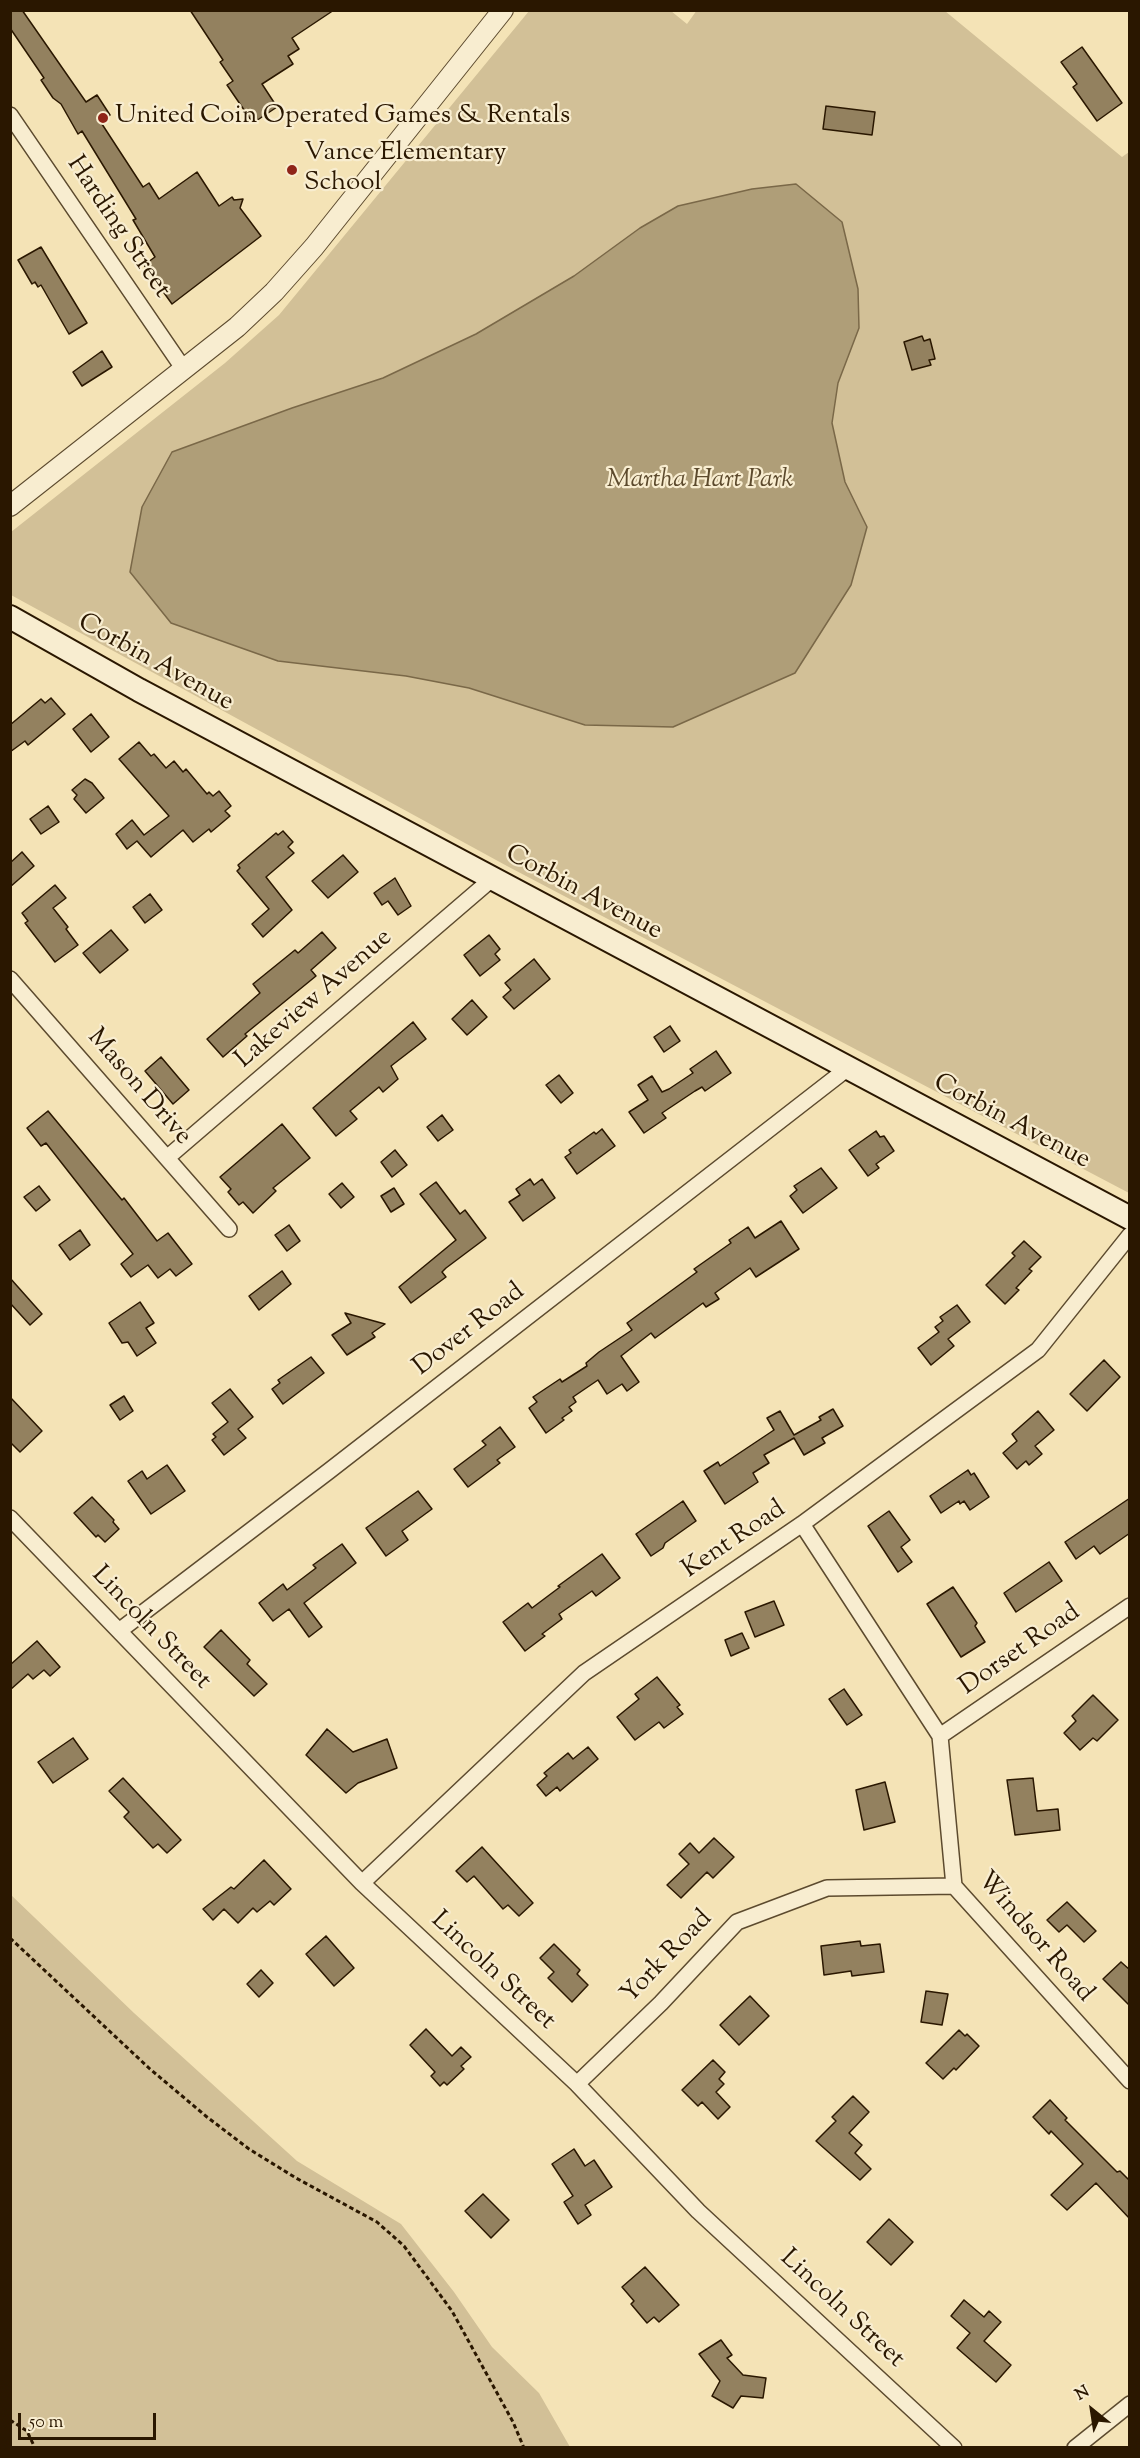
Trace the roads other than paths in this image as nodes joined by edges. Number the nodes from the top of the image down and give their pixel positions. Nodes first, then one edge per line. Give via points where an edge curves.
1 (503, 10) edge
2 (10, 115) edge
3 (183, 368) junction
4 (10, 506) edge
5 (10, 617) edge
6 (493, 878) junction
7 (10, 979) edge
8 (848, 1068) junction
9 (168, 1157) junction
10 (1130, 1218) edge
11 (229, 1229) dead end
12 (1130, 1235) edge
13 (10, 1518) edge
14 (802, 1524) junction
15 (1130, 1606) edge
16 (119, 1631) junction
17 (940, 1736) junction
18 (362, 1883) junction
19 (954, 1886) junction
20 (1130, 2081) edge
21 (578, 2084) junction
22 (1130, 2404) edge
23 (954, 2448) edge
24 (1075, 2448) edge

1 - 3 street via 314,247 237,327
2 - 3 street, Harding Street
3 - 4 street
5 - 6 main road, Corbin Avenue
6 - 8 main road, Corbin Avenue
6 - 9 street, Lakeview Avenue
7 - 9 street, Mason Drive
8 - 10 main road, Corbin Avenue
8 - 16 street, Dover Road
9 - 11 street, Mason Drive
12 - 14 street, Kent Road via 1038,1350
13 - 16 street, Lincoln Street
14 - 17 street, Windsor Road
14 - 18 street, Kent Road via 585,1673
15 - 17 street, Dorset Road
16 - 18 street, Lincoln Street
17 - 19 street, Windsor Road
18 - 21 street, Lincoln Street
19 - 20 street, Windsor Road
19 - 21 street, York Road via 827,1888 737,1922
21 - 23 street, Lincoln Street via 698,2211
22 - 24 street

